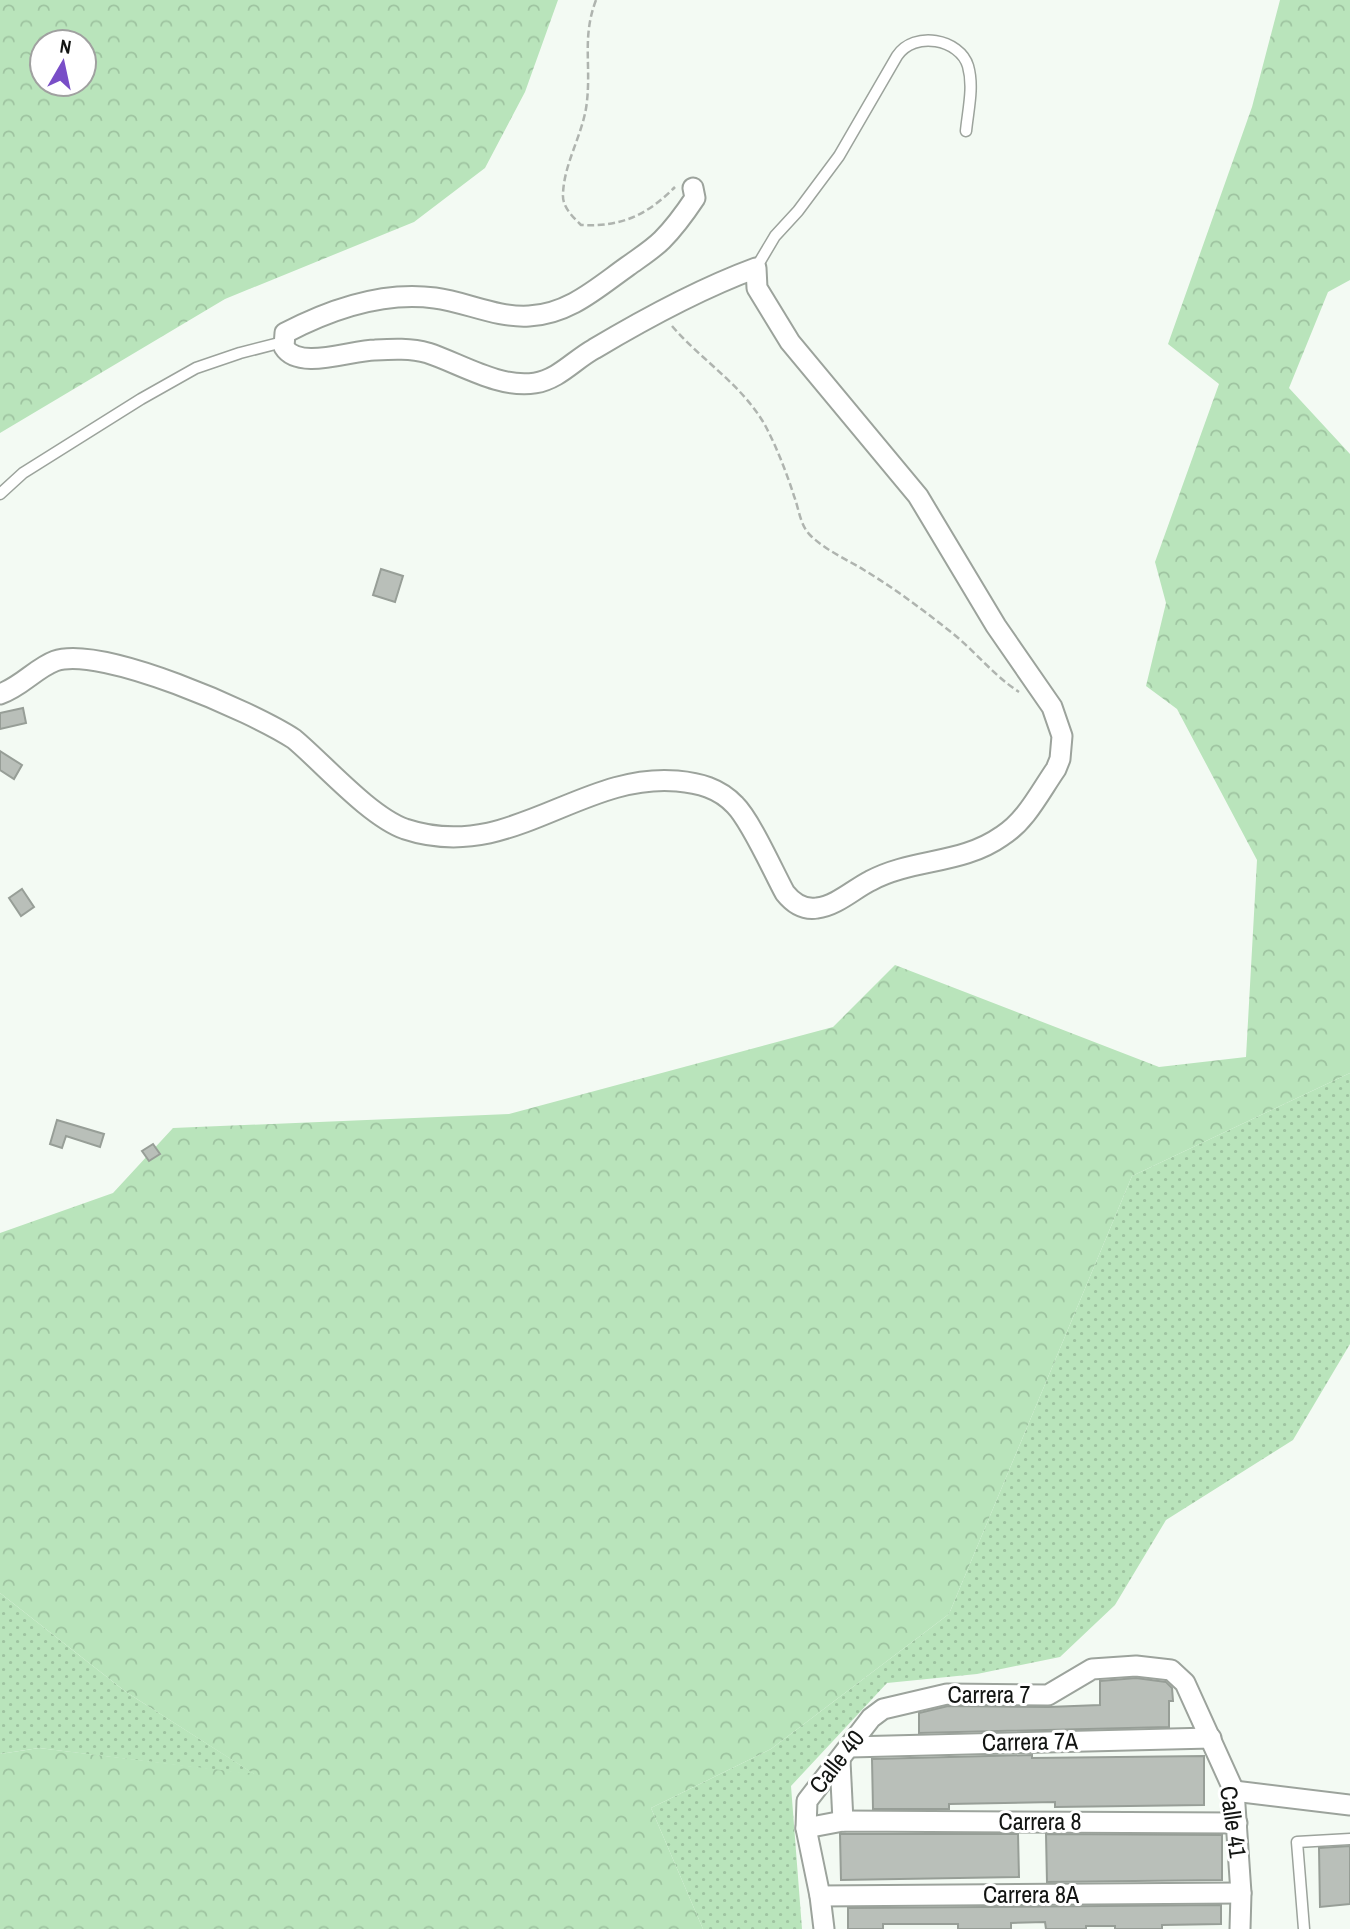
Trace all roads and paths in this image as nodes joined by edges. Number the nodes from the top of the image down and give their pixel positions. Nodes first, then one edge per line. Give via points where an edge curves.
1 (596, 0) edge
2 (966, 131) dead end
3 (693, 188) joint
4 (756, 268) junction
5 (662, 312) junction
6 (283, 342) junction
7 (0, 494) edge
8 (0, 694) edge
9 (1045, 696) junction
10 (1185, 1683) joint
11 (907, 1702) joint
12 (1211, 1738) junction
13 (845, 1754) junction
14 (1234, 1791) junction
15 (1350, 1805) edge
16 (843, 1821) junction
17 (1237, 1823) junction
18 (806, 1828) junction
19 (1350, 1839) edge
20 (1241, 1893) junction
21 (820, 1896) junction
22 (824, 1929) edge
23 (1240, 1929) edge
24 (1304, 1929) edge

1 - 3 path via 587,30 587,102 562,197 568,212 581,225 597,226 639,217 680,183 690,181
2 - 4 lane via 971,81 967,62 956,50 934,41 918,40 906,46 839,156 775,236
3 - 6 street via 695,198 660,242 582,300 557,312 512,316 434,298 398,298 330,312 285,333
4 - 5 street
4 - 9 street via 757,288 790,342 918,496 996,626
5 - 6 street via 592,350 559,374 534,383 513,383 426,353 398,349 293,356
5 - 9 path via 747,399 766,427 808,534 953,633 1018,692
6 - 7 lane via 196,368 23,473
8 - 9 street via 15,689 54,661 69,659 103,662 168,681 281,730 391,823 438,836 501,830 636,782 703,785 740,810 789,898 816,908 911,865 966,855 1016,827 1060,758 1060,726
10 - 11 street, Carrera 7 via 1171,1670 1136,1666 1092,1669 1048,1695 947,1694
10 - 12 street, Calle 41
11 - 13 street, Calle 40 via 871,1718
12 - 13 street, Carrera 7A
12 - 14 street, Calle 41
13 - 16 street
13 - 18 street, Calle 40 via 807,1801
14 - 15 street
14 - 17 street, Calle 41
16 - 17 street, Carrera 8
16 - 18 street, Carrera 8
17 - 20 street, Calle 41
18 - 21 street, Calle 40
19 - 24 lane via 1297,1842
20 - 21 street, Carrera 8A
20 - 23 street, Calle 41
21 - 22 street, Calle 40

